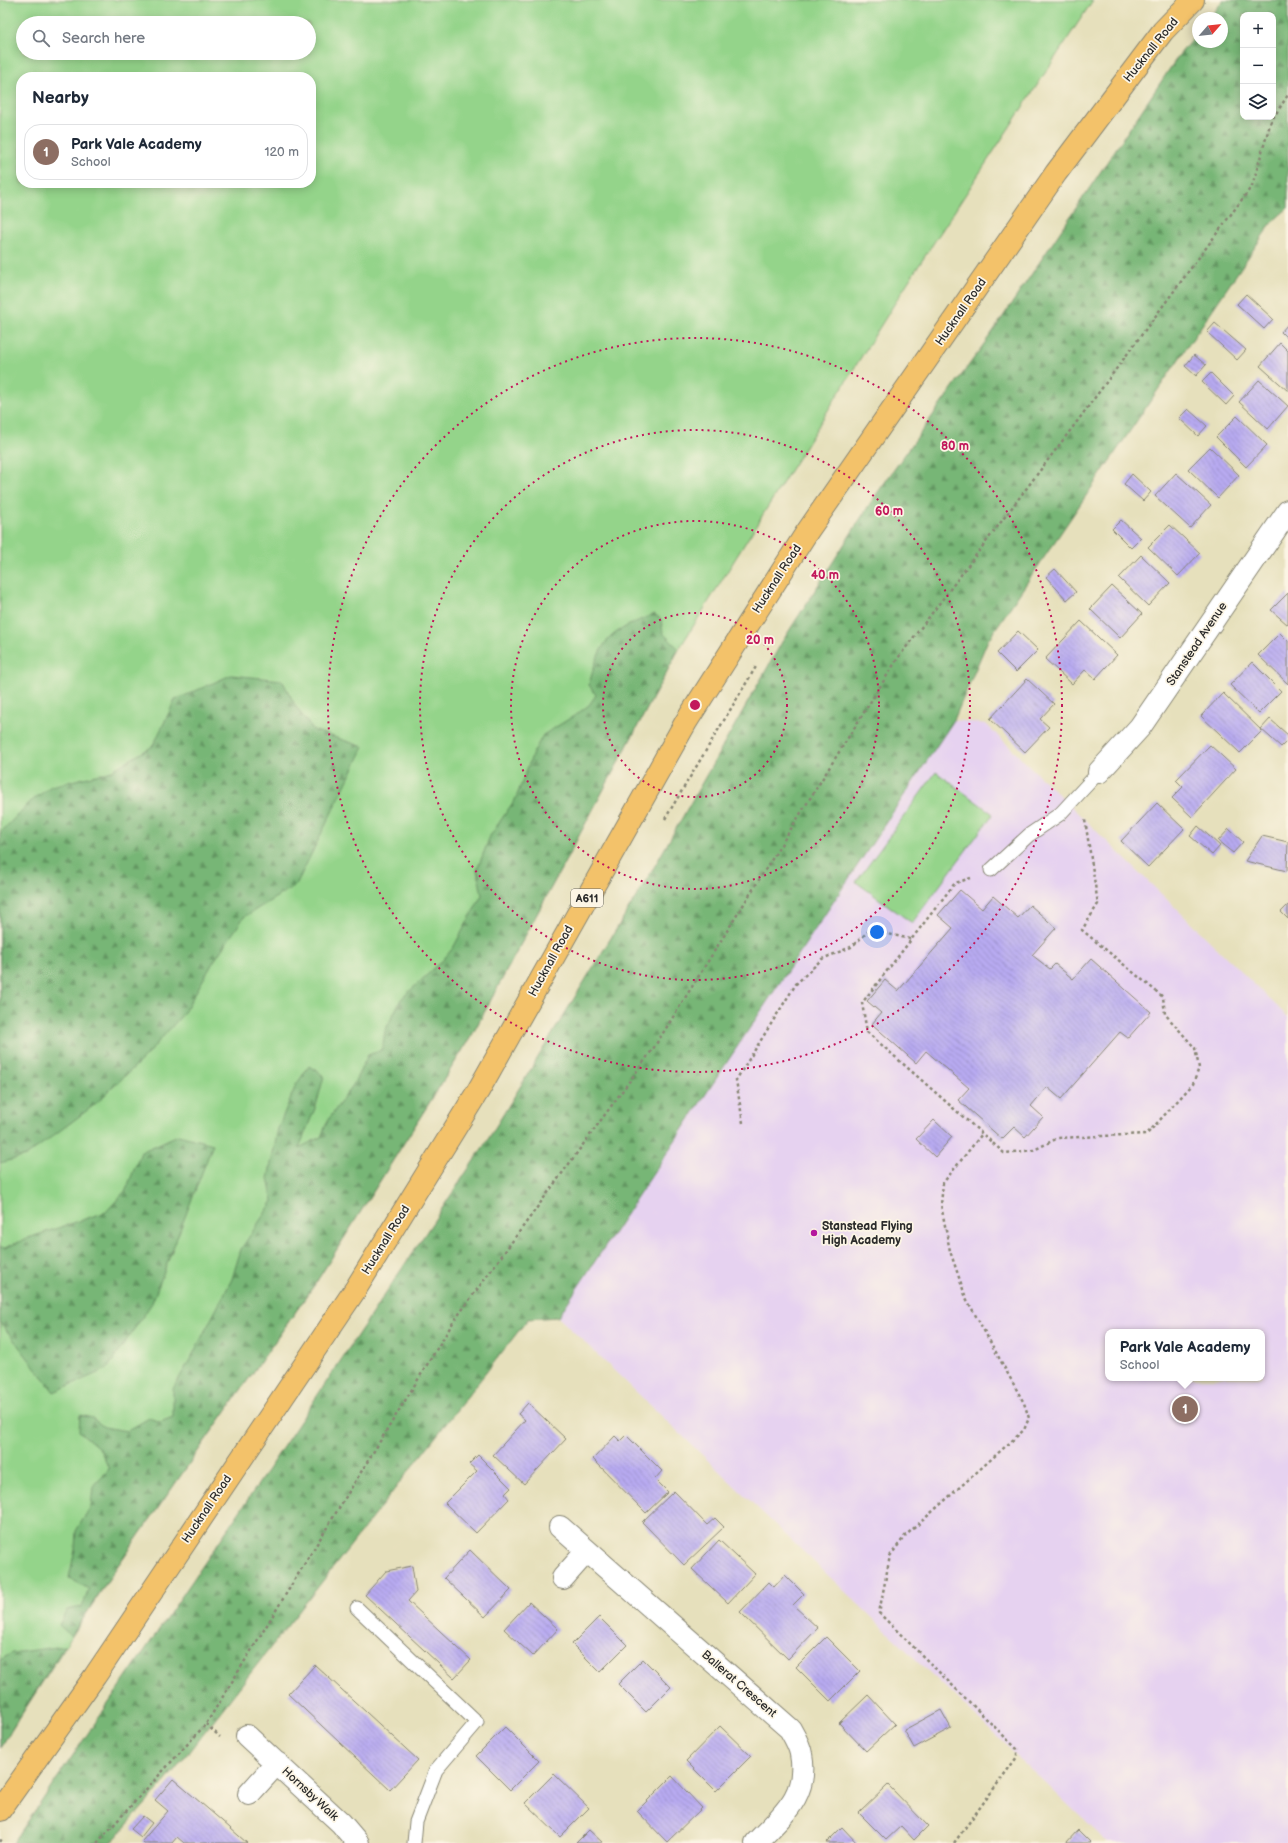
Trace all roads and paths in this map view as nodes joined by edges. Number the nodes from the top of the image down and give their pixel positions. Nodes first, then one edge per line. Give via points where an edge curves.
1 (1193, 0) edge
2 (1288, 95) edge
3 (1288, 512) edge
4 (1099, 772) joint
5 (1085, 819) dead end
6 (991, 870) joint
7 (911, 939) junction
8 (743, 1123) dead end
9 (982, 1134) junction
10 (560, 1527) dead end
11 (587, 1551) junction
12 (563, 1578) dead end
13 (357, 1608) dead end
14 (247, 1736) dead end
15 (277, 1763) junction
16 (249, 1794) dead end
17 (0, 1810) edge
18 (97, 1843) edge
19 (358, 1843) edge
20 (414, 1843) edge
21 (756, 1843) edge
22 (954, 1843) edge

1 - 17 main road, Hucknall Road / A611 via 1163,31 1056,173 807,532 686,722 478,1091 359,1284 95,1676
2 - 18 path via 1271,121 1252,186 898,658 653,1049 454,1321 206,1724
3 - 4 street, Stanstead Avenue via 1140,727
4 - 6 lane via 1060,814 1029,835
5 - 9 path via 1098,904 1082,930 1163,997 1165,1014 1195,1048 1199,1068 1193,1084 1147,1134 1058,1138 1034,1150 1004,1153
6 - 7 path via 955,884
7 - 8 path via 870,930 850,947 822,959 796,984 736,1080
7 - 9 path via 862,1003 867,1032
9 - 22 path via 943,1183 941,1205 950,1251 966,1298 1024,1403 1029,1418 1024,1430 905,1536 893,1551 879,1613 1017,1749 1017,1757
10 - 11 street, Ballerat Crescent
11 - 12 street
11 - 21 street, Ballerat Crescent via 790,1728 801,1753 802,1779 794,1802
13 - 20 lane via 477,1722 436,1770 416,1822
14 - 15 street, Hornsby Walk
15 - 16 street, Hornsby Walk
15 - 19 street, Hornsby Walk via 341,1823

